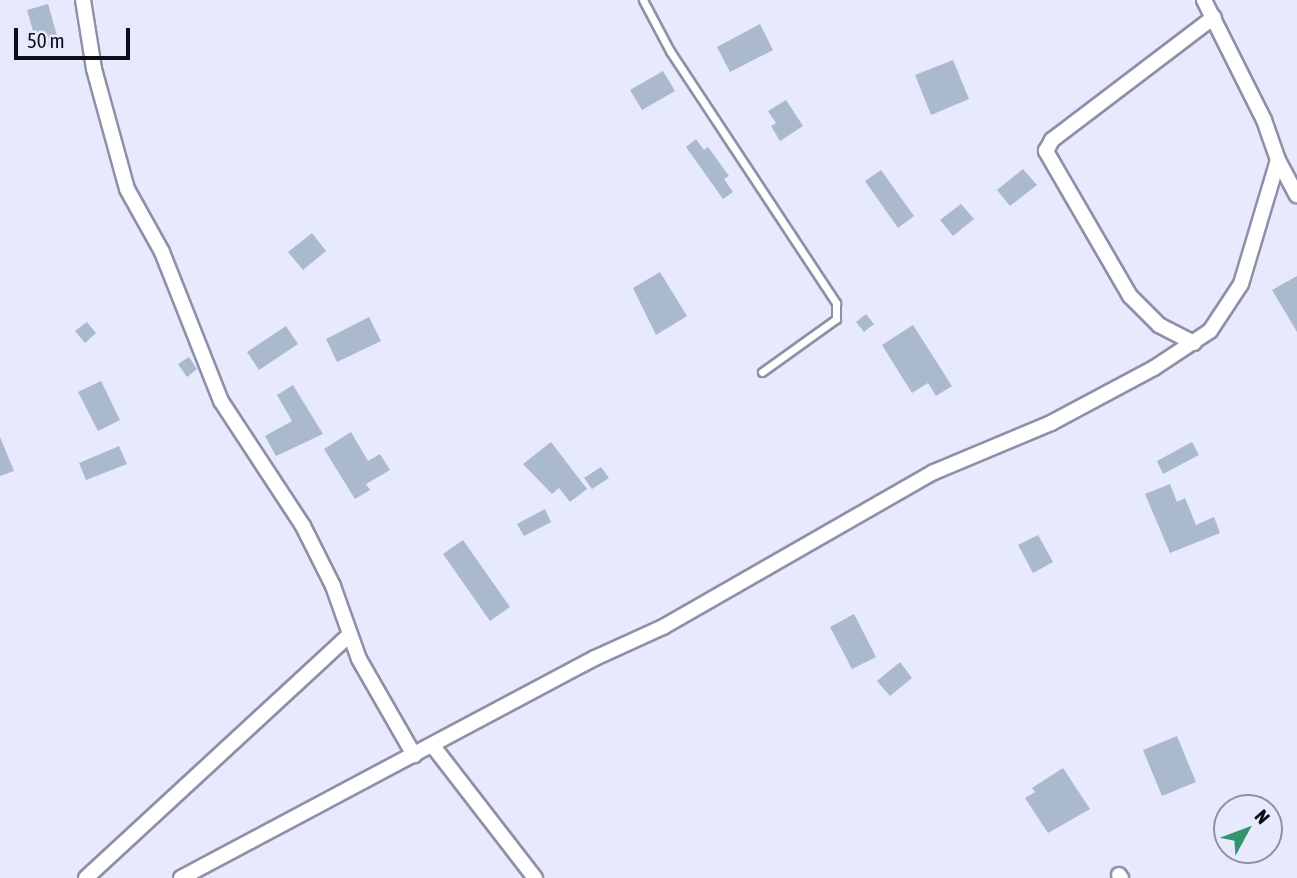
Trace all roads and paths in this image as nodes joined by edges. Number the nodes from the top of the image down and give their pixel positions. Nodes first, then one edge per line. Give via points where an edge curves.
1 (83, 0) edge
2 (643, 0) edge
3 (1204, 0) edge
4 (1214, 17) junction
5 (1278, 160) junction
6 (1297, 195) edge
7 (1194, 343) junction
8 (762, 372) dead end
9 (349, 635) junction
10 (433, 746) junction
11 (414, 755) junction
12 (86, 878) edge
13 (181, 878) edge
14 (535, 878) edge

1 - 9 street via 94,69 127,189 162,252 221,401 303,526 333,586
2 - 8 lane via 670,51 836,303 836,319
3 - 4 street
4 - 5 street via 1264,120
4 - 7 street via 1052,140 1046,151 1130,296 1159,325
5 - 6 street
5 - 7 street via 1236,294 1221,318
7 - 10 street via 1051,423 934,472 663,627 595,658
9 - 11 street
9 - 12 street
10 - 11 street
10 - 14 street
11 - 13 street

